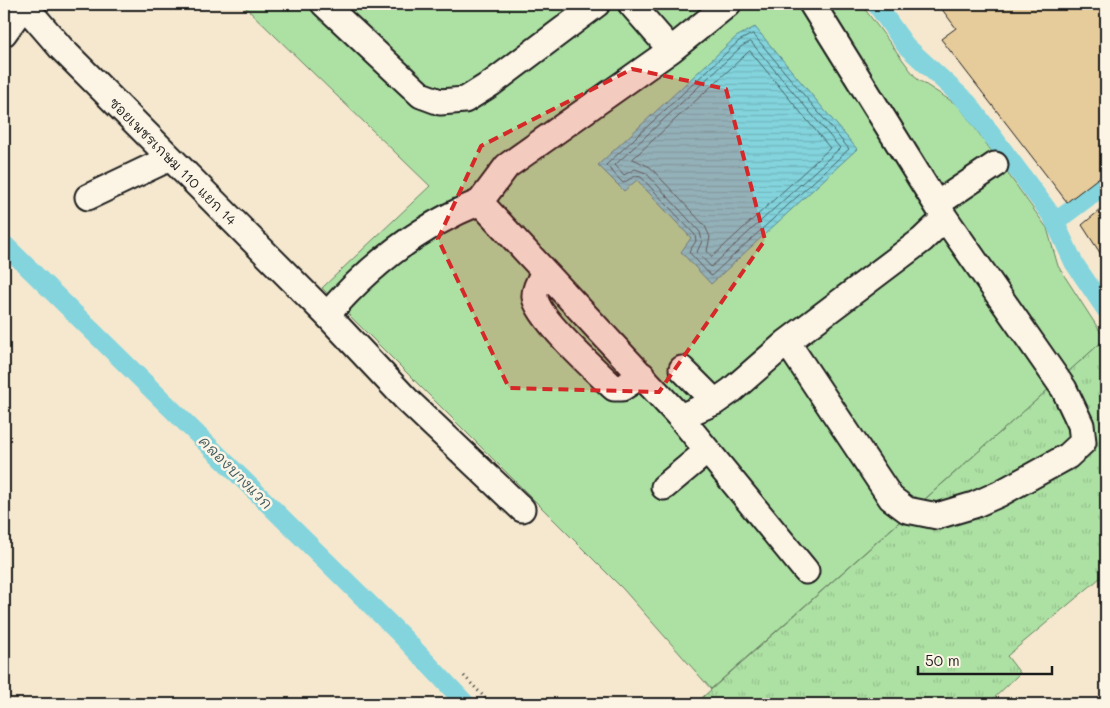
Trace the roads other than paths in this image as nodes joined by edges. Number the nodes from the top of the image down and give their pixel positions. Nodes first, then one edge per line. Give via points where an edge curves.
1 (324, 4) edge
2 (597, 4) edge
3 (632, 4) edge
4 (728, 4) edge
5 (812, 4) edge
6 (24, 5) edge
7 (4, 33) edge
8 (671, 50) junction
9 (170, 158) junction
10 (994, 165) dead end
11 (88, 197) dead end
12 (480, 202) junction
13 (941, 211) junction
14 (327, 315) junction
15 (787, 342) junction
16 (682, 368) dead end
17 (715, 402) junction
18 (680, 418) junction
19 (707, 450) junction
20 (664, 487) dead end
21 (522, 509) dead end
22 (806, 571) dead end

1 - 2 street via 421,95 440,102 465,100
3 - 8 street
4 - 8 street
5 - 13 street
6 - 7 street
6 - 9 street, ซอยเพชรเกษม 110 แยก 14 via 61,48
8 - 12 street via 507,166
9 - 11 street
9 - 14 street, ซอยเพชรเกษม 110 แยก 14
10 - 13 street
12 - 14 street via 410,238
12 - 18 street
13 - 15 street via 922,240
13 - 15 street via 1064,389 1081,425 1083,442 1068,456 974,505 937,516 907,510 891,498
14 - 21 street, ซอยเพชรเกษม 110 แยก 14 via 406,399
15 - 17 street
16 - 17 street
17 - 18 street
18 - 19 street
19 - 20 street
19 - 22 street

